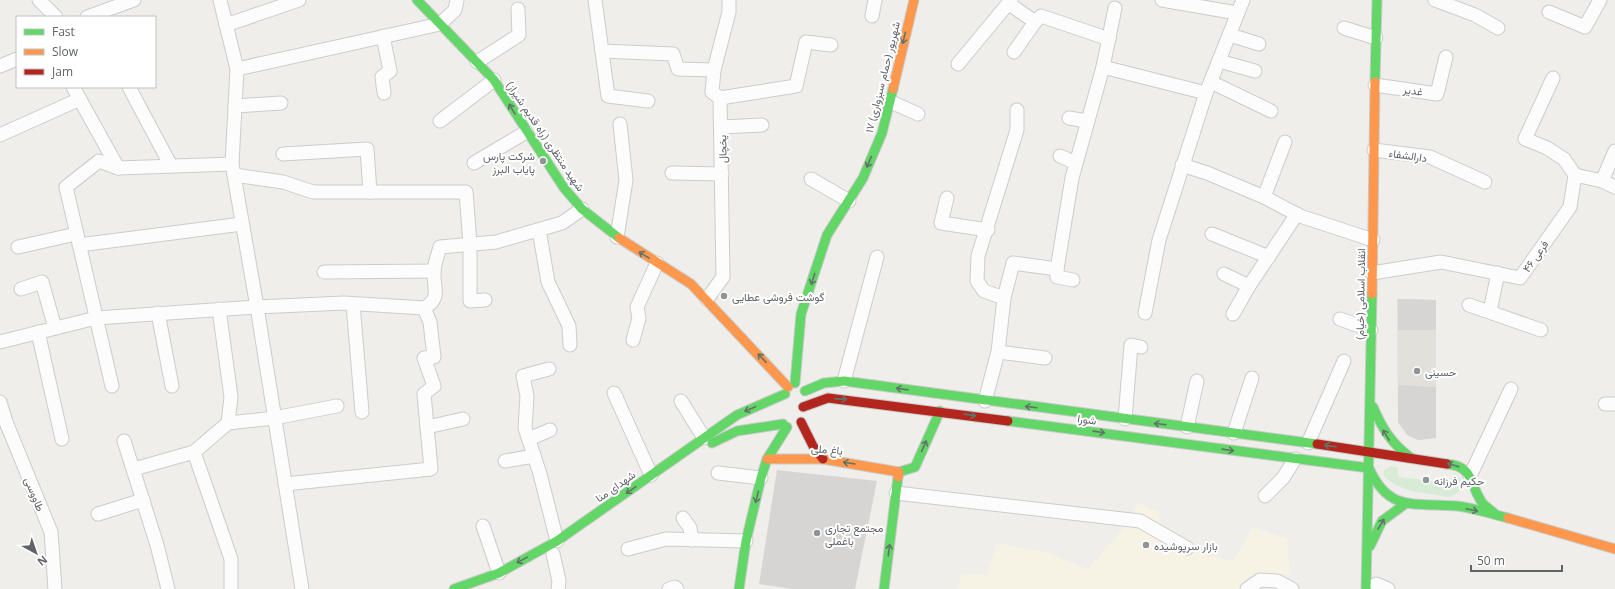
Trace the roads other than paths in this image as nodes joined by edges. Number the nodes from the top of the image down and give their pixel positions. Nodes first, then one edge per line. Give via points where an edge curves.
1 (39, 0) edge
2 (134, 0) edge
3 (220, 0) edge
4 (299, 0) edge
5 (417, 0) edge
6 (457, 0) edge
7 (596, 0) edge
8 (729, 0) edge
9 (875, 0) edge
10 (914, 0) edge
11 (1162, 0) edge
12 (1243, 0) edge
13 (1377, 0) edge
14 (1435, 0) edge
15 (1600, 0) edge
16 (117, 2) edge
17 (1009, 2) edge
18 (1460, 4) edge
19 (1115, 8) dead end
20 (518, 9) dead end
21 (1550, 12) dead end
22 (1237, 13) junction
23 (55, 16) edge
24 (92, 16) edge
25 (872, 16) dead end
26 (1035, 22) junction
27 (440, 24) junction
28 (226, 25) junction
29 (1344, 28) dead end
30 (1498, 28) dead end
31 (1230, 35) junction
32 (383, 36) junction
33 (1376, 38) junction
34 (1109, 39) junction
35 (1259, 44) dead end
36 (831, 45) dead end
37 (602, 51) junction
38 (1014, 52) dead end
39 (1446, 57) dead end
40 (16, 59) edge
41 (1219, 61) junction
42 (477, 62) junction
43 (958, 64) dead end
44 (0, 66) edge
45 (1103, 67) junction
46 (237, 69) junction
47 (714, 70) junction
48 (1255, 71) dead end
49 (1553, 78) dead end
50 (494, 80) junction
51 (1375, 85) junction
52 (74, 88) edge
53 (130, 88) edge
54 (1208, 88) junction
55 (384, 93) dead end
56 (720, 98) junction
57 (80, 99) junction
58 (648, 101) dead end
59 (889, 101) junction
60 (281, 103) dead end
61 (235, 106) junction
62 (1017, 110) dead end
63 (1271, 111) dead end
64 (918, 114) dead end
65 (1069, 118) dead end
66 (1087, 121) junction
67 (440, 122) dead end
68 (620, 124) dead end
69 (762, 124) dead end
70 (721, 127) junction
71 (526, 132) junction
72 (0, 135) edge
73 (1285, 142) dead end
74 (1374, 150) junction
75 (1615, 151) edge
76 (283, 154) dead end
77 (1060, 156) dead end
78 (1076, 163) junction
79 (474, 164) dead end
80 (171, 166) junction
81 (1182, 166) junction
82 (118, 168) junction
83 (233, 169) junction
84 (672, 173) dead end
85 (722, 174) junction
86 (1576, 175) junction
87 (811, 179) dead end
88 (1602, 181) junction
89 (1485, 182) dead end
90 (1615, 187) edge
91 (370, 192) junction
92 (1264, 197) junction
93 (947, 198) dead end
94 (849, 201) junction
95 (582, 209) junction
96 (1297, 214) junction
97 (242, 224) junction
98 (539, 230) junction
99 (988, 230) junction
100 (1212, 234) dead end
101 (617, 237) junction
102 (78, 239) junction
103 (1373, 240) junction
104 (470, 244) junction
105 (18, 247) dead end
106 (877, 257) dead end
107 (1269, 257) junction
108 (657, 263) junction
109 (1058, 269) junction
110 (434, 271) junction
111 (324, 272) dead end
112 (1372, 273) junction
113 (1498, 273) junction
114 (1224, 274) dead end
115 (1073, 280) dead end
116 (1249, 286) junction
117 (21, 289) dead end
118 (1004, 298) junction
119 (707, 299) junction
120 (485, 300) dead end
121 (353, 304) junction
122 (1469, 305) dead end
123 (257, 307) junction
124 (424, 308) junction
125 (219, 309) junction
126 (1490, 311) junction
127 (158, 313) junction
128 (1145, 313) dead end
129 (1233, 314) dead end
130 (96, 318) junction
131 (1340, 319) dead end
132 (55, 328) junction
133 (1371, 330) junction
134 (1541, 330) dead end
135 (38, 332) junction
136 (633, 340) dead end
137 (0, 342) edge
138 (570, 345) dead end
139 (1141, 347) dead end
140 (998, 352) junction
141 (1045, 358) dead end
142 (1344, 362) dead end
143 (549, 369) dead end
144 (1252, 378) dead end
145 (844, 381) junction
146 (1197, 381) dead end
147 (112, 386) dead end
148 (172, 386) dead end
149 (1512, 388) dead end
150 (788, 391) junction
151 (805, 391) junction
152 (614, 393) dead end
153 (1370, 400) junction
154 (681, 401) dead end
155 (985, 401) junction
156 (0, 402) edge
157 (337, 406) dead end
158 (803, 407) junction
159 (940, 411) junction
160 (362, 412) dead end
161 (274, 418) junction
162 (463, 418) dead end
163 (1124, 419) junction
164 (785, 422) junction
165 (801, 422) junction
166 (228, 423) junction
167 (3, 424) edge
168 (427, 427) junction
169 (1188, 427) junction
170 (550, 430) dead end
171 (1234, 433) junction
172 (62, 439) dead end
173 (529, 439) junction
174 (124, 441) dead end
175 (706, 442) junction
176 (1308, 443) junction
177 (194, 452) junction
178 (1369, 452) junction
179 (534, 456) junction
180 (1295, 458) junction
181 (767, 459) junction
182 (823, 459) junction
183 (689, 460) dead end
184 (1414, 460) junction
185 (505, 461) dead end
186 (1369, 468) junction
187 (134, 469) junction
188 (899, 472) junction
189 (718, 473) dead end
190 (651, 475) junction
191 (1470, 476) junction
192 (762, 478) junction
193 (285, 484) junction
194 (896, 493) junction
195 (1265, 496) dead end
196 (143, 500) junction
197 (1405, 504) junction
198 (1454, 506) junction
199 (98, 514) dead end
200 (1495, 514) junction
201 (683, 518) dead end
202 (483, 526) dead end
203 (692, 540) junction
204 (746, 541) junction
205 (1187, 548) dead end
206 (628, 549) dead end
207 (1615, 549) edge
208 (554, 551) junction
209 (1367, 553) junction
210 (499, 573) junction
211 (1377, 587) edge
212 (55, 589) edge
213 (168, 589) edge
214 (231, 589) edge
215 (302, 589) edge
216 (454, 589) edge
217 (558, 589) edge
218 (669, 589) edge
219 (677, 589) edge
220 (739, 589) edge
221 (884, 589) edge
222 (1247, 589) edge
223 (1292, 589) edge

1 - 23 street
2 - 16 street
3 - 28 street
4 - 28 street
5 - 27 street, شهید منتظری (راه قدیم شیراز)
6 - 27 street via 455,10
7 - 37 street
8 - 47 street, یخچال via 729,12
9 - 25 street
10 -> 59 street, ۱۷ شهریور (حمام سبزواری)
11 - 22 street
12 - 22 street
13 - 33 street, انقلاب اسلامی (خیام)
14 - 18 street
15 - 21 street via 1585,27
16 - 24 street
17 - 26 street
17 - 43 street
18 - 30 street
19 - 34 street
20 - 42 street via 519,35
22 - 31 street
26 - 34 street via 1041,16
26 - 38 street
27 - 32 street
27 - 42 street, شهید منتظری (راه قدیم شیراز)
28 - 46 street
29 - 33 street
31 - 35 street
31 - 41 street
32 - 46 street
32 - 55 street via 390,71 382,77
33 - 51 street, انقلاب اسلامی (خیام)
34 - 45 street
36 - 56 street via 806,42 796,86
37 - 47 street via 673,54 678,69
37 - 58 street via 608,96
39 - 51 street, غدیر via 1437,94
40 - 44 street
41 - 48 street
41 - 54 street
42 - 50 street, شهید منتظری (راه قدیم شیراز)
45 - 54 street
45 - 66 street
46 - 61 street
47 - 56 street, یخچال via 712,92
49 - 86 street via 1525,140 1547,148 1564,159
50 - 67 street
71 -> 50 street, شهید منتظری (راه قدیم شیراز)
51 - 74 street, انقلاب اسلامی (خیام)
52 - 57 street
53 - 80 street
54 - 63 street
54 - 81 street
56 - 70 street, یخچال
57 - 72 street
57 - 82 street
59 - 64 street
59 -> 94 street, ۱۷ شهریور (حمام سبزواری) via 882,133 863,178
60 - 61 street
61 - 83 street
62 - 99 street via 1017,130
65 - 66 street
66 - 78 street
68 - 101 street via 626,180
69 - 70 street
70 - 85 street, یخچال
71 - 79 street
71 - 95 street, شهید منتظری (راه قدیم شیراز) via 564,188
73 - 92 street
74 - 89 street, دارالشفاء via 1430,158
74 - 103 street, انقلاب اسلامی (خیام)
75 - 88 street
76 - 91 street via 367,149
77 - 78 street
78 - 109 street
80 - 82 street
80 - 83 street
81 - 92 street via 1208,173
81 - 128 street via 1159,240
82 - 102 street via 99,161 66,187
83 - 91 street via 313,192
83 - 97 street
84 - 85 street
85 - 119 street, یخچال via 723,277
86 - 88 street
86 - 113 street, فرعی ۴۶ via 1570,207 1520,278
87 - 94 street
88 - 90 street
91 - 104 street via 466,192
92 - 96 street
93 - 99 street via 941,223
94 -> 150 street, ۱۷ شهریور (حمام سبزواری) via 827,235 801,314
95 - 98 street via 562,224
95 - 101 street, شهید منتظری (راه قدیم شیراز)
96 - 103 street
96 - 107 street
97 - 102 street
97 - 123 street
98 - 104 street via 496,242
98 - 138 street via 548,282 569,326
99 - 118 street via 978,256 978,281 984,291
100 - 107 street
108 -> 101 street, شهید منتظری (راه قدیم شیراز)
102 - 105 street
102 - 130 street
103 - 112 street, انقلاب اسلامی (خیام)
104 - 110 street via 440,247
104 - 120 street via 470,301
106 - 145 street
107 - 116 street
108 - 119 street, شهید منتظری (راه قدیم شیراز) via 691,284
108 - 136 street via 637,307 639,318
109 - 115 street via 1057,277
109 - 118 street via 1013,263
110 - 111 street
110 - 124 street via 435,297 432,303
112 - 113 street, فرعی ۴۶ via 1442,262
112 - 133 street, انقلاب اسلامی (خیام)
113 - 126 street
114 - 116 street
116 - 129 street
117 - 132 street via 42,282
118 - 140 street
150 -> 119 street, شهید منتظری (راه قدیم شیراز)
121 - 123 street
121 - 124 street
121 - 160 street
122 - 126 street
123 - 125 street
123 - 161 street
124 - 168 street via 430,322 434,357 424,358 434,386 424,394
125 - 127 street
125 - 166 street via 231,397
126 - 134 street
127 - 130 street
127 - 148 street
130 - 132 street
130 - 147 street
131 - 133 street
132 - 135 street
133 - 153 street, انقلاب اسلامی (خیام)
135 - 137 street
135 - 172 street
139 - 163 street via 1131,345
140 - 141 street
140 - 155 street
142 - 176 street
143 - 173 street via 523,376 527,396 525,428
144 - 171 street
145 - 151 street, شورا via 824,383
155 -> 145 street, شورا
146 - 169 street
149 - 191 street
150 - 151 street, شهید منتظری (راه قدیم شیراز) via 803,387
150 -> 175 street, شهدای منا via 737,415
151 - 158 street
152 - 190 street
153 - 178 street, انقلاب اسلامی (خیام)
184 -> 153 street via 1393,445 1385,435
154 - 175 street
163 -> 155 street, شورا
156 - 167 street, طاووسی
157 - 161 street
158 -> 159 street, شورا via 828,398
158 - 165 street
159 -> 180 street, شورا
188 -> 159 street via 915,467
161 - 166 street
161 - 193 street
162 - 168 street
169 -> 163 street, شورا
164 - 165 street, شهدای منا via 795,429
164 - 175 street, شهدای منا via 758,426
164 - 181 street
165 - 182 street
166 - 177 street
167 - 212 street, طاووسی via 51,532
168 - 193 street via 431,469
169 - 171 street, شورا
170 - 173 street
171 - 176 street, شورا
173 - 179 street
174 - 187 street
175 - 183 street, شهدای منا
175 - 190 street, شهدای منا
178 -> 176 street, شورا
177 - 187 street
177 - 214 street via 232,559
178 - 184 street, شورا
178 - 186 street, انقلاب اسلامی (خیام)
179 - 185 street
179 - 208 street
180 - 186 street, شورا
180 - 195 street via 1283,478
181 - 182 street, باغ ملی
181 - 192 street
188 -> 182 street, باغ ملی
191 -> 184 street, شورا via 1463,469 1451,464
186 - 197 street via 1373,479 1382,490
186 - 209 street, انقلاب اسلامی (خیام)
187 - 196 street
188 - 194 street
189 - 192 street
190 -> 208 street, شهدای منا
191 - 198 street via 1464,495
191 - 200 street via 1481,502
192 -> 204 street
193 - 215 street
194 - 205 street via 1140,522
221 -> 194 street
196 - 199 street
196 - 213 street
197 - 198 street
209 -> 197 street via 1382,521
198 -> 200 street
200 - 207 street
201 - 203 street via 690,528
202 - 210 street
203 - 204 street
203 - 206 street via 666,540
204 - 220 street
208 -> 210 street, شهدای منا
208 - 217 street
209 - 211 street, انقلاب اسلامی (خیام)
210 - 216 street, شهدای منا
218 - 219 street
222 - 223 street via 1260,580 1277,581

